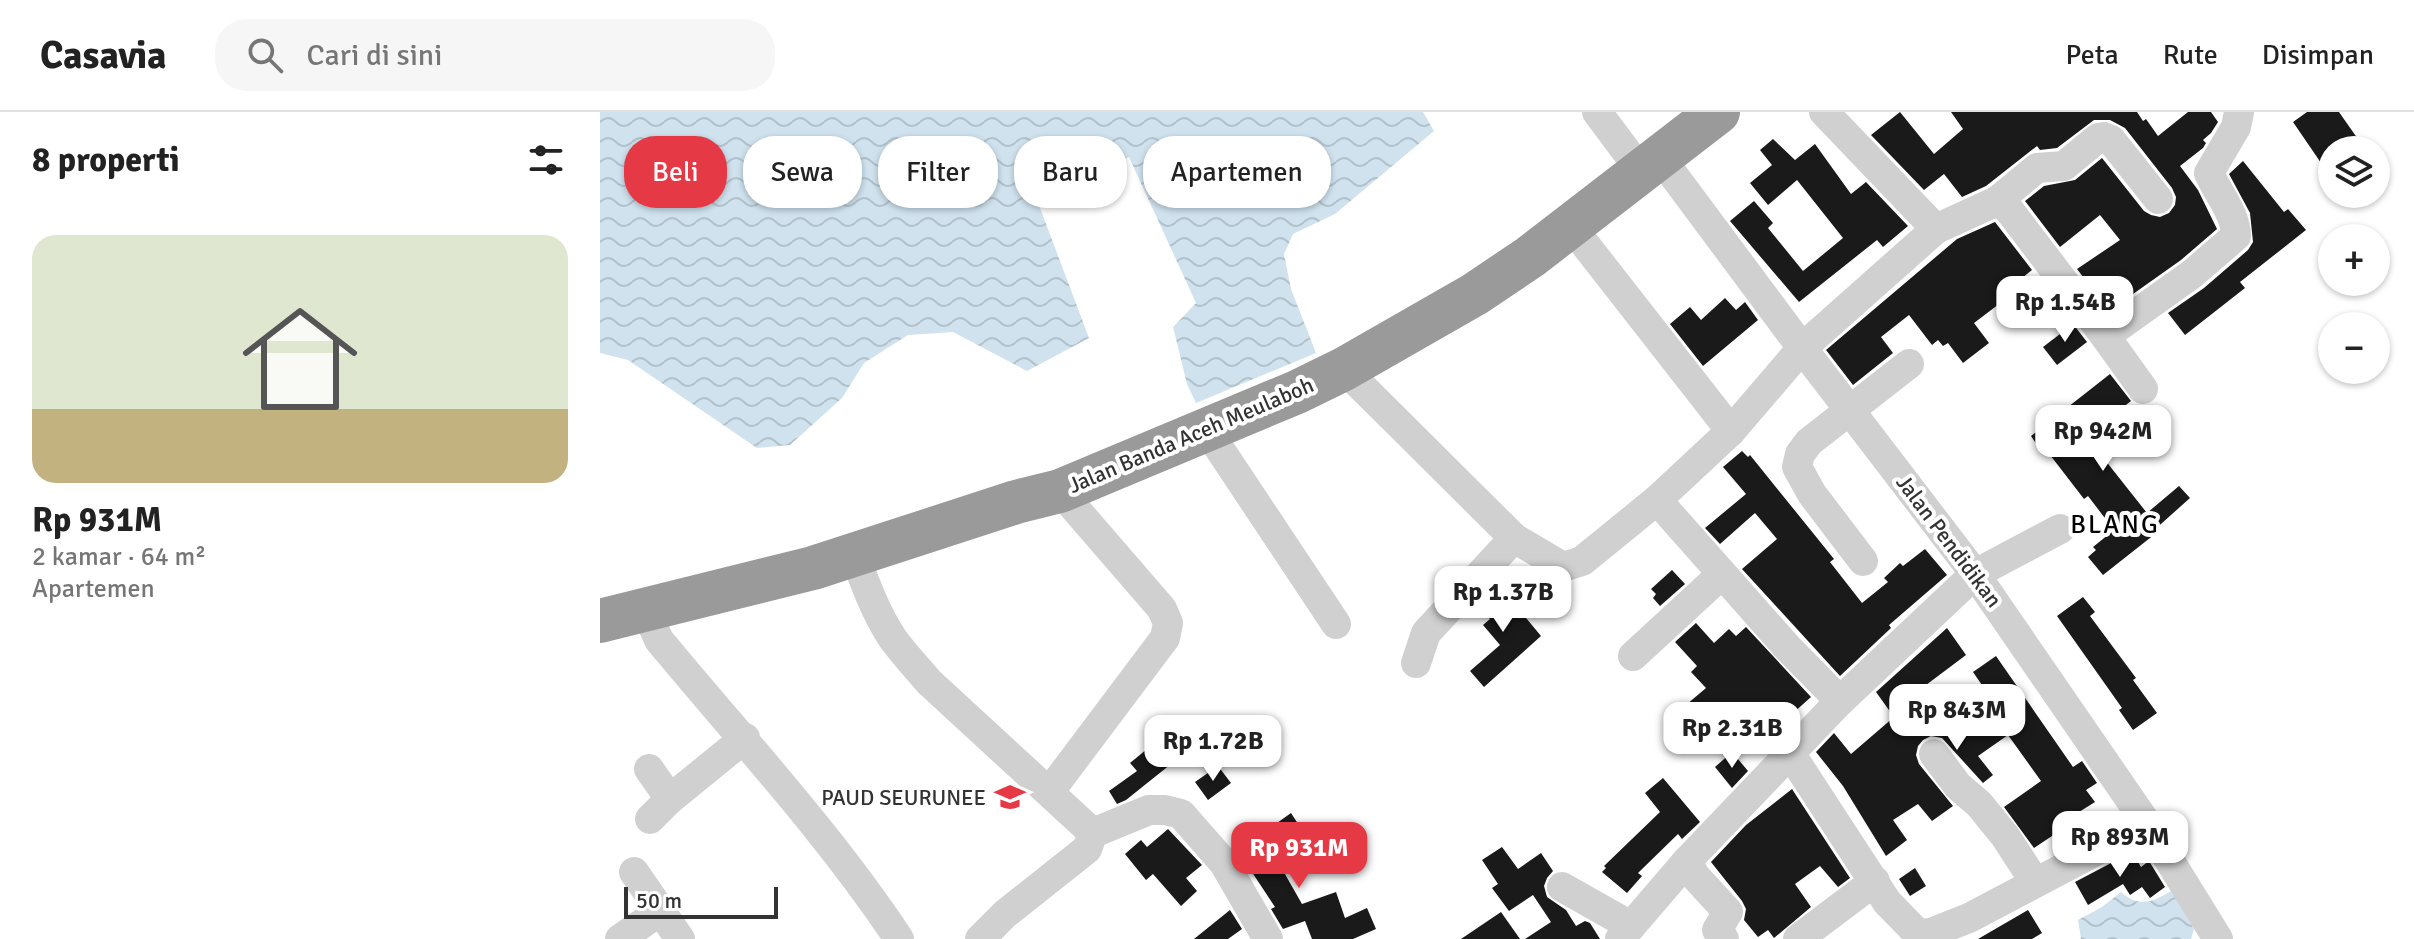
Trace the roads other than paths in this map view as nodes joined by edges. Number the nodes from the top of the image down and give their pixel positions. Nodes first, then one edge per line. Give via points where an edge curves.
1 (1597, 112) edge
2 (1718, 112) edge
3 (1824, 112) edge
4 (2239, 112) edge
5 (1651, 164) junction
6 (2158, 199) dead end
7 (1997, 201) junction
8 (1570, 225) junction
9 (1936, 229) junction
10 (2105, 336) junction
11 (1802, 348) junction
12 (1909, 364) dead end
13 (1344, 369) junction
14 (2143, 389) dead end
15 (1850, 410) junction
16 (1207, 430) junction
17 (1731, 431) junction
18 (1060, 491) junction
19 (1657, 500) junction
20 (2060, 529) dead end
21 (1514, 538) junction
22 (854, 553) junction
23 (1863, 561) dead end
24 (1722, 574) junction
25 (1975, 574) junction
26 (648, 607) junction
27 (600, 621) edge
28 (1336, 624) dead end
29 (1633, 656) dead end
30 (1416, 663) dead end
31 (1840, 701) junction
32 (745, 738) junction
33 (1790, 753) junction
34 (1934, 754) dead end
35 (649, 769) dead end
36 (1050, 791) junction
37 (2147, 824) junction
38 (1093, 833) junction
39 (1687, 861) junction
40 (634, 872) dead end
41 (1875, 881) junction
42 (2035, 882) junction
43 (1562, 887) dead end
44 (660, 911) junction
45 (1625, 933) edge
46 (1266, 938) edge
47 (620, 939) edge
48 (680, 939) edge
49 (899, 939) edge
50 (980, 939) edge
51 (1724, 939) edge
52 (1798, 939) edge
53 (2218, 939) edge

1 - 5 street, Jalan Pendidikan
2 - 5 highway, Jalan Banda Aceh Meulaboh
3 - 9 street
4 - 10 street via 2209,173 2236,236
5 - 8 highway, Jalan Banda Aceh Meulaboh
5 - 11 street, Jalan Pendidikan
6 - 7 street via 2104,137 2064,166 2037,168
7 - 9 street
7 - 10 street
8 - 13 highway, Jalan Banda Aceh Meulaboh via 1475,294
8 - 17 street
9 - 11 street
10 - 14 street
11 - 15 street, Jalan Pendidikan
11 - 17 street
12 - 15 street
13 - 16 highway, Jalan Banda Aceh Meulaboh
13 - 21 street
15 - 23 street via 1809,442 1797,467
15 - 25 street, Jalan Pendidikan
16 - 18 highway, Jalan Banda Aceh Meulaboh
16 - 28 street
17 - 19 street
18 - 22 highway, Jalan Banda Aceh Meulaboh
18 - 36 street via 1162,609 1168,623 1165,638
19 - 21 street via 1582,561 1563,567
19 - 24 street
20 - 25 street
21 - 30 street via 1426,633
22 - 26 highway, Jalan Banda Aceh Meulaboh via 813,568
22 - 36 street via 891,636 929,682
24 - 29 street
24 - 31 street
25 - 31 street
25 - 37 street, Jalan Pendidikan
26 - 27 highway, Jalan Banda Aceh Meulaboh
26 - 32 street via 659,640
31 - 33 street
32 - 35 street via 660,809
32 - 49 street
33 - 39 street
33 - 41 street
34 - 42 street via 2005,836
36 - 38 street
37 - 42 street
37 - 53 street, Jalan Pendidikan
38 - 46 street via 1149,810 1181,814 1224,863
38 - 50 street via 1087,849
39 - 45 street
39 - 51 street via 1728,912 1717,930
40 - 44 street
41 - 42 street via 1918,934 1969,918
41 - 52 street
43 - 45 street
44 - 47 street
44 - 48 street

